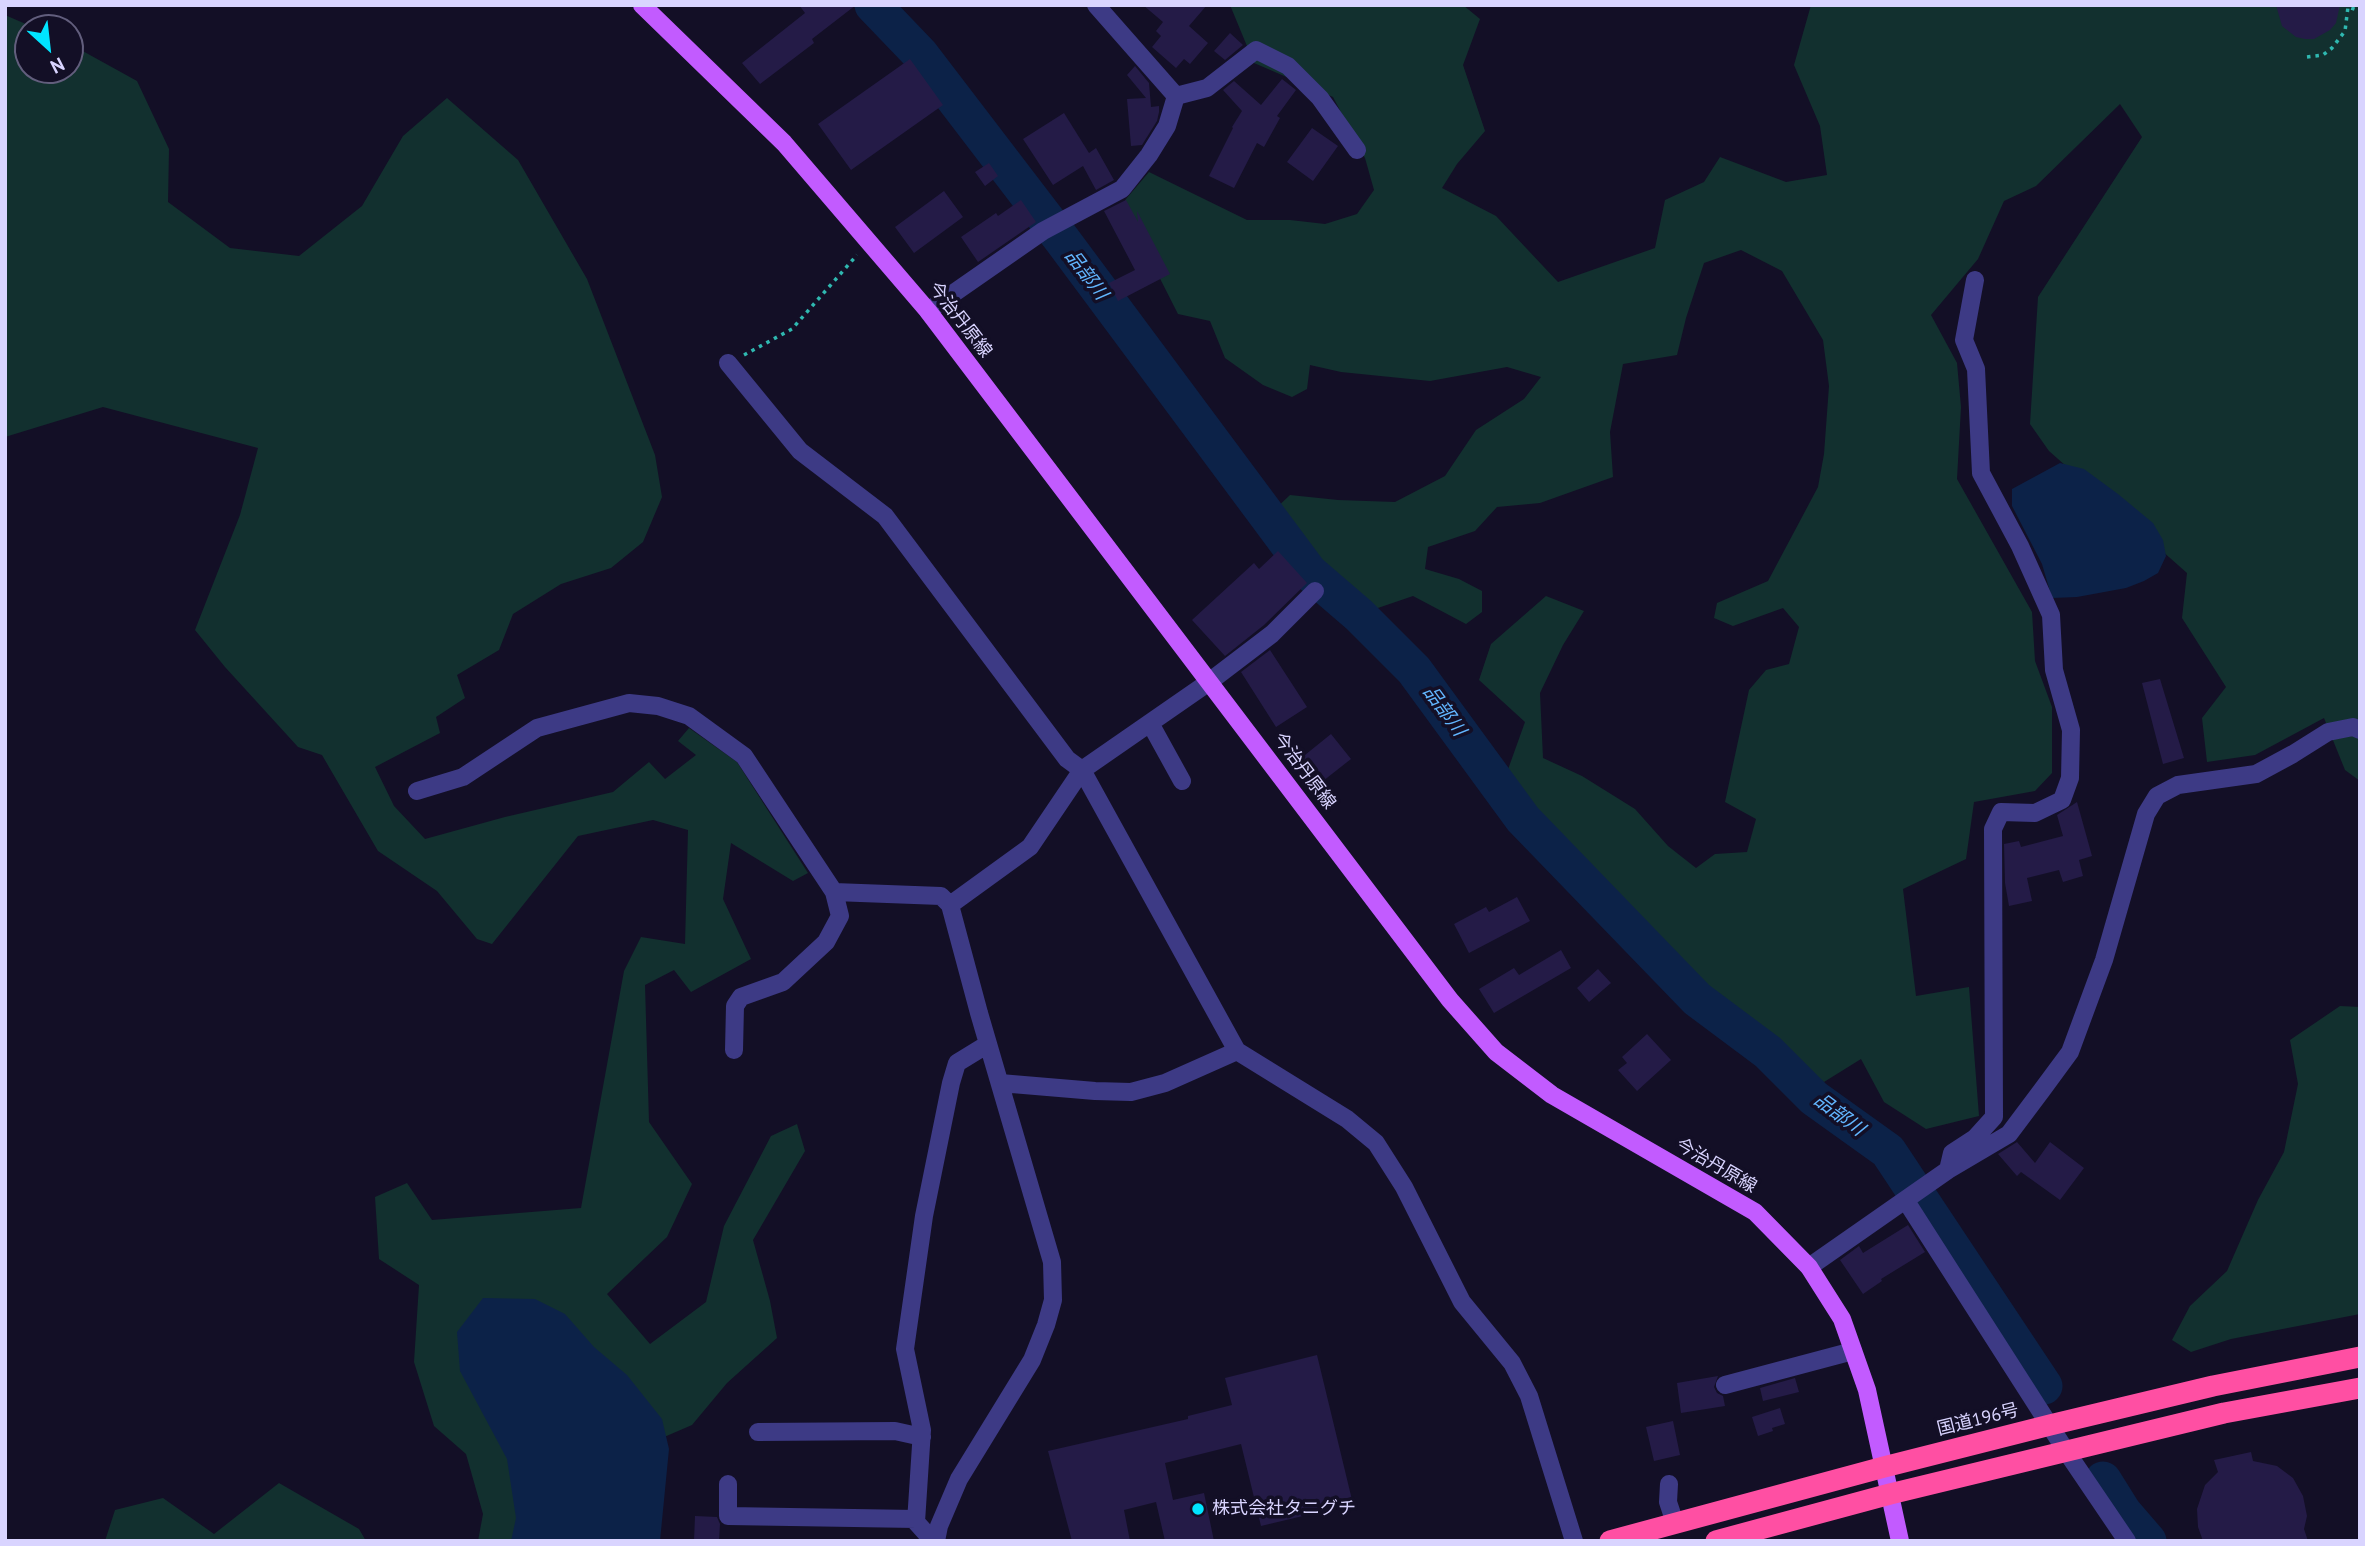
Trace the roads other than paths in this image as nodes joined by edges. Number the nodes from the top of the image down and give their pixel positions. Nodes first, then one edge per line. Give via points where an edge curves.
1 (1096, 5) edge
2 (651, 8) edge
3 (1176, 96) junction
4 (1357, 150) dead end
5 (1975, 280) dead end
6 (928, 311) junction
7 (728, 363) road end
8 (1315, 590) dead end
9 (1209, 682) junction
10 (1150, 723) junction
11 (2360, 730) edge
12 (1082, 770) junction
13 (1182, 781) dead end
14 (417, 791) dead end
15 (834, 892) junction
16 (950, 905) junction
17 (988, 1044) junction
18 (734, 1050) dead end
19 (1237, 1051) junction
20 (1000, 1083) junction
21 (1948, 1170) junction
22 (1906, 1201) junction
23 (1808, 1267) junction
24 (1853, 1351) junction
25 (2360, 1357) edge
26 (1725, 1385) dead end
27 (2360, 1388) edge
28 (2050, 1425) junction
29 (758, 1432) dead end
30 (922, 1437) junction
31 (2066, 1451) junction
32 (1884, 1467) junction
33 (727, 1484) dead end
34 (1669, 1484) dead end
35 (1890, 1494) junction
36 (916, 1519) junction
37 (1675, 1523) junction
38 (934, 1541) edge
39 (1574, 1541) edge
40 (1610, 1541) edge
41 (1716, 1541) edge
42 (1900, 1541) edge
43 (2127, 1541) edge

1 - 3 street
2 - 6 main road, 今治丹原線 via 784,143
3 - 4 street via 1207,89 1256,50 1288,66 1320,97
3 - 6 street via 1167,126 1122,189 1043,231
5 - 21 street via 1964,340 1976,369 1981,473 2051,615 2054,670 2071,730 2070,778 2062,800 2035,813 2001,812 1993,829 1994,1117 1975,1138 1952,1153
6 - 9 main road, 今治丹原線
7 - 12 street via 800,450 885,516 1067,759
8 - 9 street via 1272,634
9 - 10 street
9 - 23 main road, 今治丹原線 via 1450,1000 1496,1052 1552,1096 1755,1212
10 - 12 street
10 - 13 street
11 - 21 street via 2328,732 2256,774 2178,785 2157,796 2146,814 2104,960 2070,1052 2009,1134
12 - 16 street via 1030,847
12 - 19 street
14 - 15 street via 463,777 537,727 629,703 658,706 690,716 744,756
15 - 16 street via 941,896
15 - 18 street via 840,916 826,942 783,982 741,997 735,1006
16 - 17 street
17 - 20 street
17 - 30 street via 957,1063 924,1216 905,1349
19 - 20 street via 1165,1083 1131,1092
19 - 39 street via 1347,1119 1376,1143 1404,1187 1462,1302 1512,1363 1529,1396
20 - 38 street via 1052,1262 1052,1300 1032,1360 958,1479
21 - 22 street
22 - 23 street
22 - 28 street
23 - 24 main road, 今治丹原線 via 1842,1319
24 - 26 street
24 - 32 main road, 今治丹原線
25 - 28 highway, 国道196号
27 - 31 highway via 2224,1413
28 - 31 street
28 - 32 highway, 国道196号
29 - 30 street via 895,1431
30 - 36 street
31 - 35 highway
31 - 43 street
32 - 35 main road, 今治丹原線
32 - 37 highway, 国道196号
33 - 36 street via 728,1516
34 - 37 street via 1668,1502
35 - 41 highway
35 - 42 main road, 今治丹原線
36 - 38 street
37 - 40 highway, 国道196号

